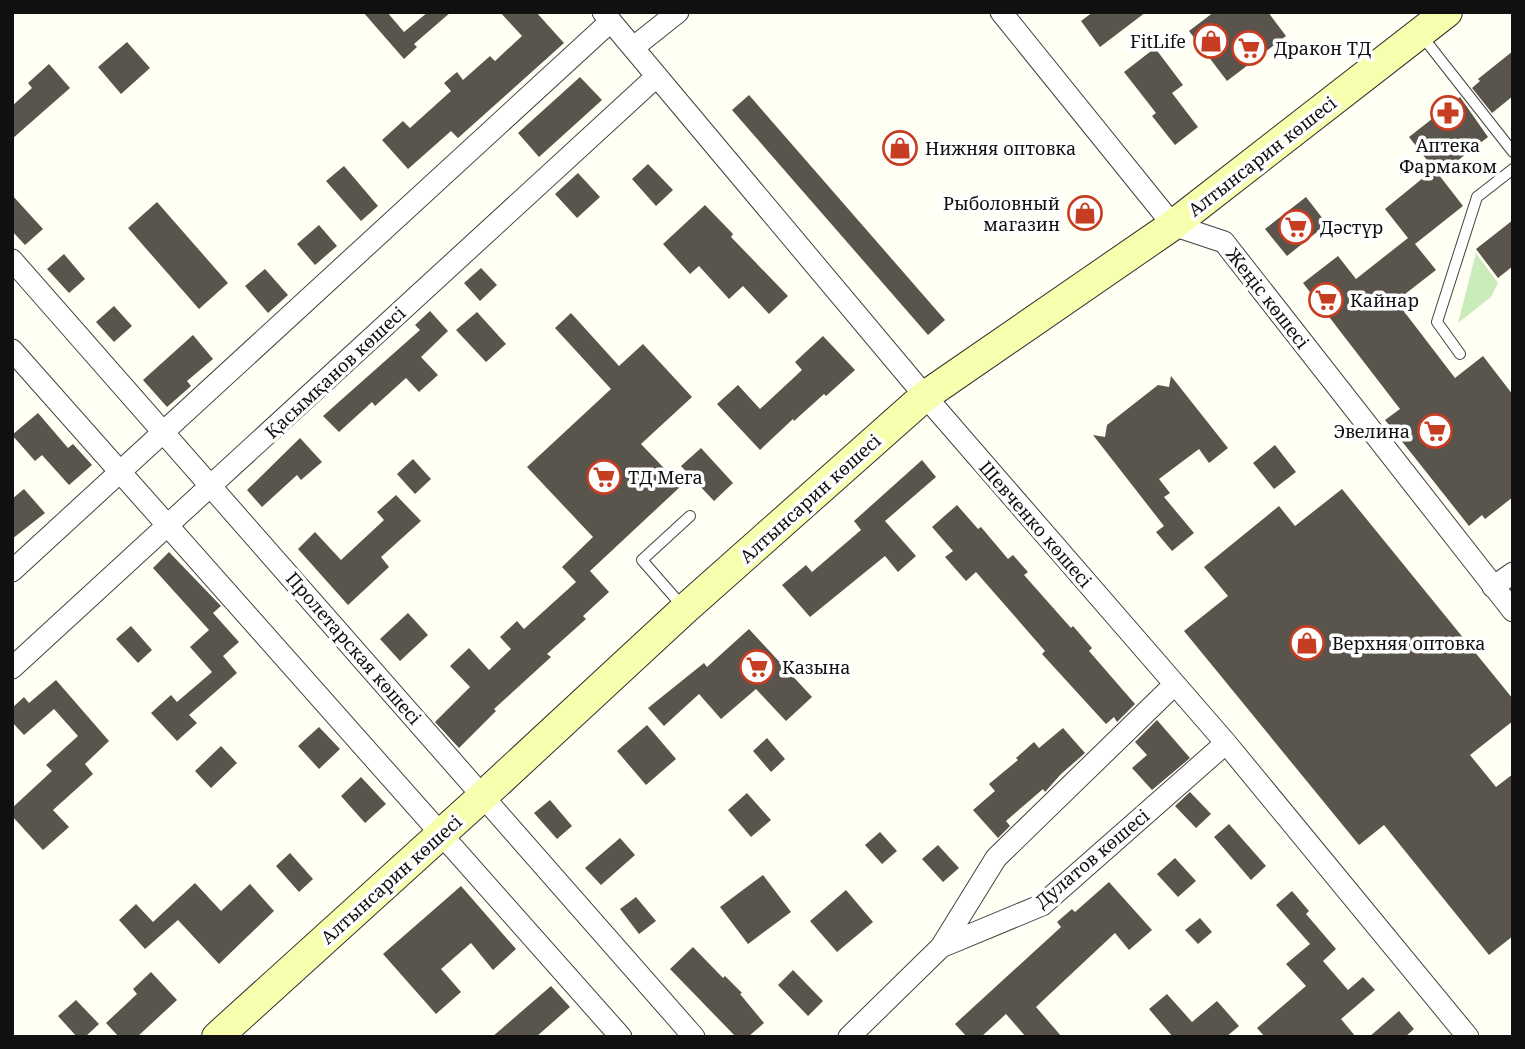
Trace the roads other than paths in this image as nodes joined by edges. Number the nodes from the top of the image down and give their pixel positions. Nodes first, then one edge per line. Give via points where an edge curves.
1 (678, 12) edge
2 (1001, 12) edge
3 (1447, 12) edge
4 (607, 17) edge
5 (1420, 33) junction
6 (634, 47) junction
7 (657, 76) junction
8 (1513, 152) edge
9 (1513, 169) edge
10 (1173, 225) junction
11 (12, 260) edge
12 (12, 350) edge
13 (1460, 354) dead end
14 (925, 396) junction
15 (164, 432) junction
16 (120, 472) junction
17 (211, 486) junction
18 (690, 516) dead end
19 (167, 526) junction
20 (12, 571) edge
21 (1513, 573) edge
22 (1493, 587) junction
23 (685, 609) junction
24 (1513, 611) edge
25 (12, 668) edge
26 (1174, 685) junction
27 (1226, 743) junction
28 (484, 796) junction
29 (441, 834) junction
30 (941, 947) junction
31 (217, 1037) edge
32 (621, 1037) edge
33 (694, 1037) edge
34 (849, 1037) edge
35 (1468, 1037) edge

1 - 6 street
2 - 10 street
3 - 5 street, Алтынсарин көшесі
4 - 6 street, Шевченко көшесі
4 - 15 street
5 - 8 lane
5 - 10 street, Алтынсарин көшесі
6 - 7 street, Шевченко көшесі
7 - 14 street, Шевченко көшесі
7 - 17 street, Қасымқанов көшесі
9 - 13 lane via 1477,197 1437,322
10 - 14 street, Алтынсарин көшесі
10 - 22 street, Жеңіс көшесі via 1224,243
11 - 15 street, Пролетарская көшесі
12 - 16 street
14 - 23 street, Алтынсарин көшесі
14 - 26 street, Шевченко көшесі
15 - 16 street
15 - 17 street, Пролетарская көшесі
16 - 19 street
16 - 20 street
17 - 19 street, Қасымқанов көшесі
17 - 28 street, Пролетарская көшесі
18 - 23 lane via 642,560
19 - 25 street, Қасымқанов көшесі
19 - 29 street
21 - 22 street
22 - 24 street, Жеңіс көшесі
23 - 28 street, Алтынсарин көшесі
26 - 27 street, Шевченко көшесі
26 - 30 street, Дулатов көшесі via 996,858
27 - 30 street, Дулатов көшесі via 1042,905
27 - 35 street, Шевченко көшесі
28 - 29 street, Алтынсарин көшесі
28 - 33 street, Пролетарская көшесі
29 - 31 street, Алтынсарин көшесі
29 - 32 street
30 - 34 street, Дулатов көшесі

